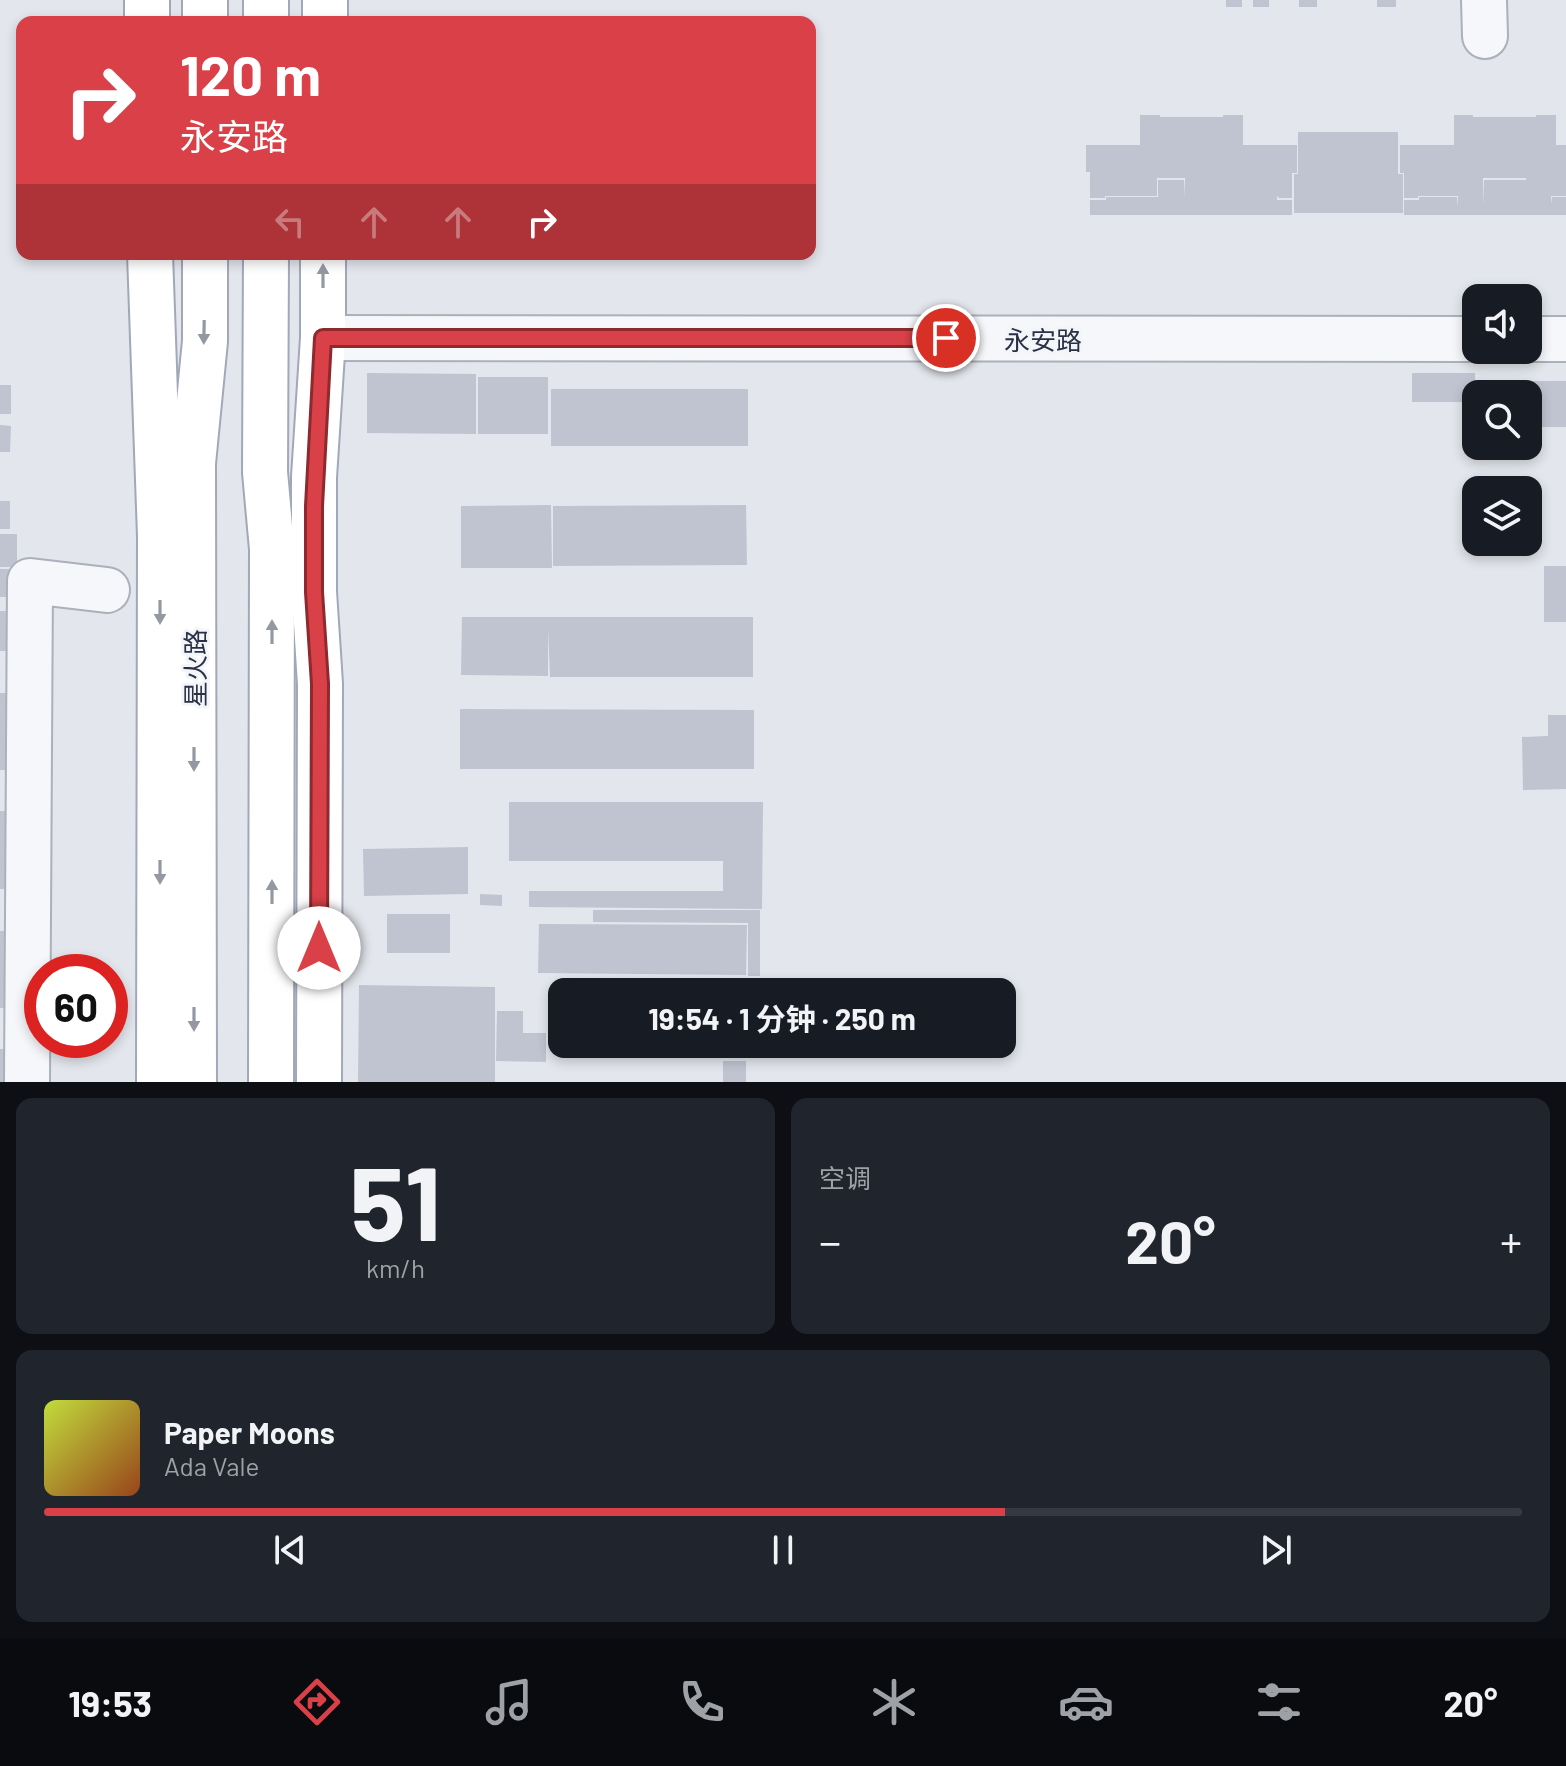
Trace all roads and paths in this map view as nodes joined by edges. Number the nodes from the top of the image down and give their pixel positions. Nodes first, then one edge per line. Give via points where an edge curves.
1 (150, 260) edge
2 (205, 260) edge
3 (266, 260) edge
4 (323, 260) edge
5 (323, 338) junction
6 (1462, 339) edge
7 (1542, 339) edge
8 (1566, 339) edge
9 (158, 434) junction
10 (265, 472) junction
11 (107, 590) dead end
12 (314, 592) junction
13 (194, 596) junction
14 (271, 948) junction
15 (319, 948) junction
16 (27, 1082) edge
17 (159, 1082) edge
18 (194, 1082) edge
19 (271, 1082) edge
20 (319, 1082) edge

1 - 9 main road
2 -> 13 main road, 星火路 via 205,341 193,463
3 - 10 main road
5 -> 4 main road
5 - 6 street, 永安路
5 - 12 main road via 314,477
7 - 8 street
9 - 13 main road
9 -> 17 main road
10 - 12 main road
14 -> 10 main road via 272,549
11 - 16 street via 30,581
12 - 15 main road via 320,684
13 -> 18 main road, 星火路
14 - 15 main road
14 - 19 main road
15 - 20 main road

